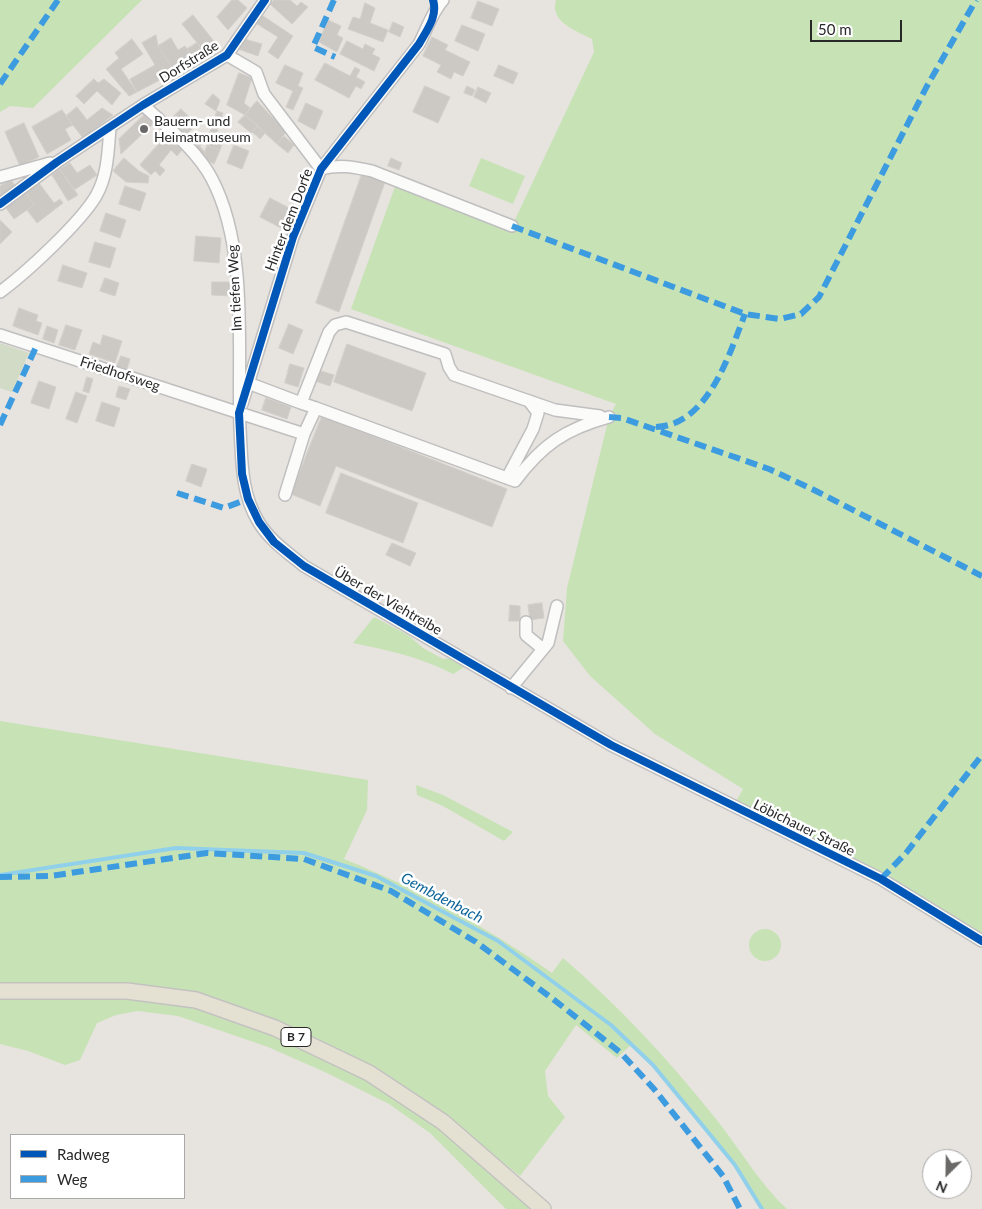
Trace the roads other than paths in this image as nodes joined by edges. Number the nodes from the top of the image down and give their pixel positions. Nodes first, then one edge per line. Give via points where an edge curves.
1 (265, 0) edge
2 (437, 3) edge
3 (227, 55) junction
4 (143, 105) junction
5 (110, 128) junction
6 (57, 162) junction
7 (321, 169) junction
8 (0, 177) edge
9 (0, 204) edge
10 (512, 226) dead end
11 (0, 292) edge
12 (0, 335) edge
13 (248, 383) junction
14 (529, 401) junction
15 (301, 403) junction
16 (316, 408) junction
17 (239, 413) junction
18 (304, 434) junction
19 (507, 478) junction
20 (285, 495) dead end
21 (558, 606) dead end
22 (526, 622) dead end
23 (544, 648) junction
24 (511, 688) junction
25 (611, 745) joint
26 (982, 941) edge
27 (0, 992) edge
28 (543, 1209) edge

1 - 3 street, Dorfstraße
2 - 7 street, Hinter dem Dorfe via 419,44
3 - 4 street, Dorfstraße
3 - 7 street via 256,72 264,94
4 - 5 street, Dorfstraße
4 - 17 street, Im tiefen Weg via 188,147 212,179 232,231 237,275
5 - 6 street, Dorfstraße
5 - 11 street via 108,163 96,196 71,226
6 - 8 street
6 - 9 street
7 - 10 street via 335,165 372,171
7 - 13 street, Hinter dem Dorfe via 293,236
12 - 17 street, Friedhofsweg
13 - 15 street
13 - 17 street, Hinter dem Dorfe
14 - 15 street via 454,375 445,354 346,322 335,325 329,332
14 - 19 street via 538,413
14 - 19 street via 570,413 609,417 588,422 560,437 534,456 515,481
15 - 16 street
16 - 18 street
16 - 19 street
17 - 18 street, Friedhofsweg
17 - 24 street, Über der Viehtreibe via 242,474 248,499 258,522 274,542 304,566
18 - 20 street
21 - 23 street
22 - 23 street via 526,635
23 - 24 street
24 - 25 street, Über der Viehtreibe
25 - 26 street, Löbichauer Straße via 881,879
27 - 28 main road, B 7 via 127,991 196,1000 275,1028 369,1073 444,1122

